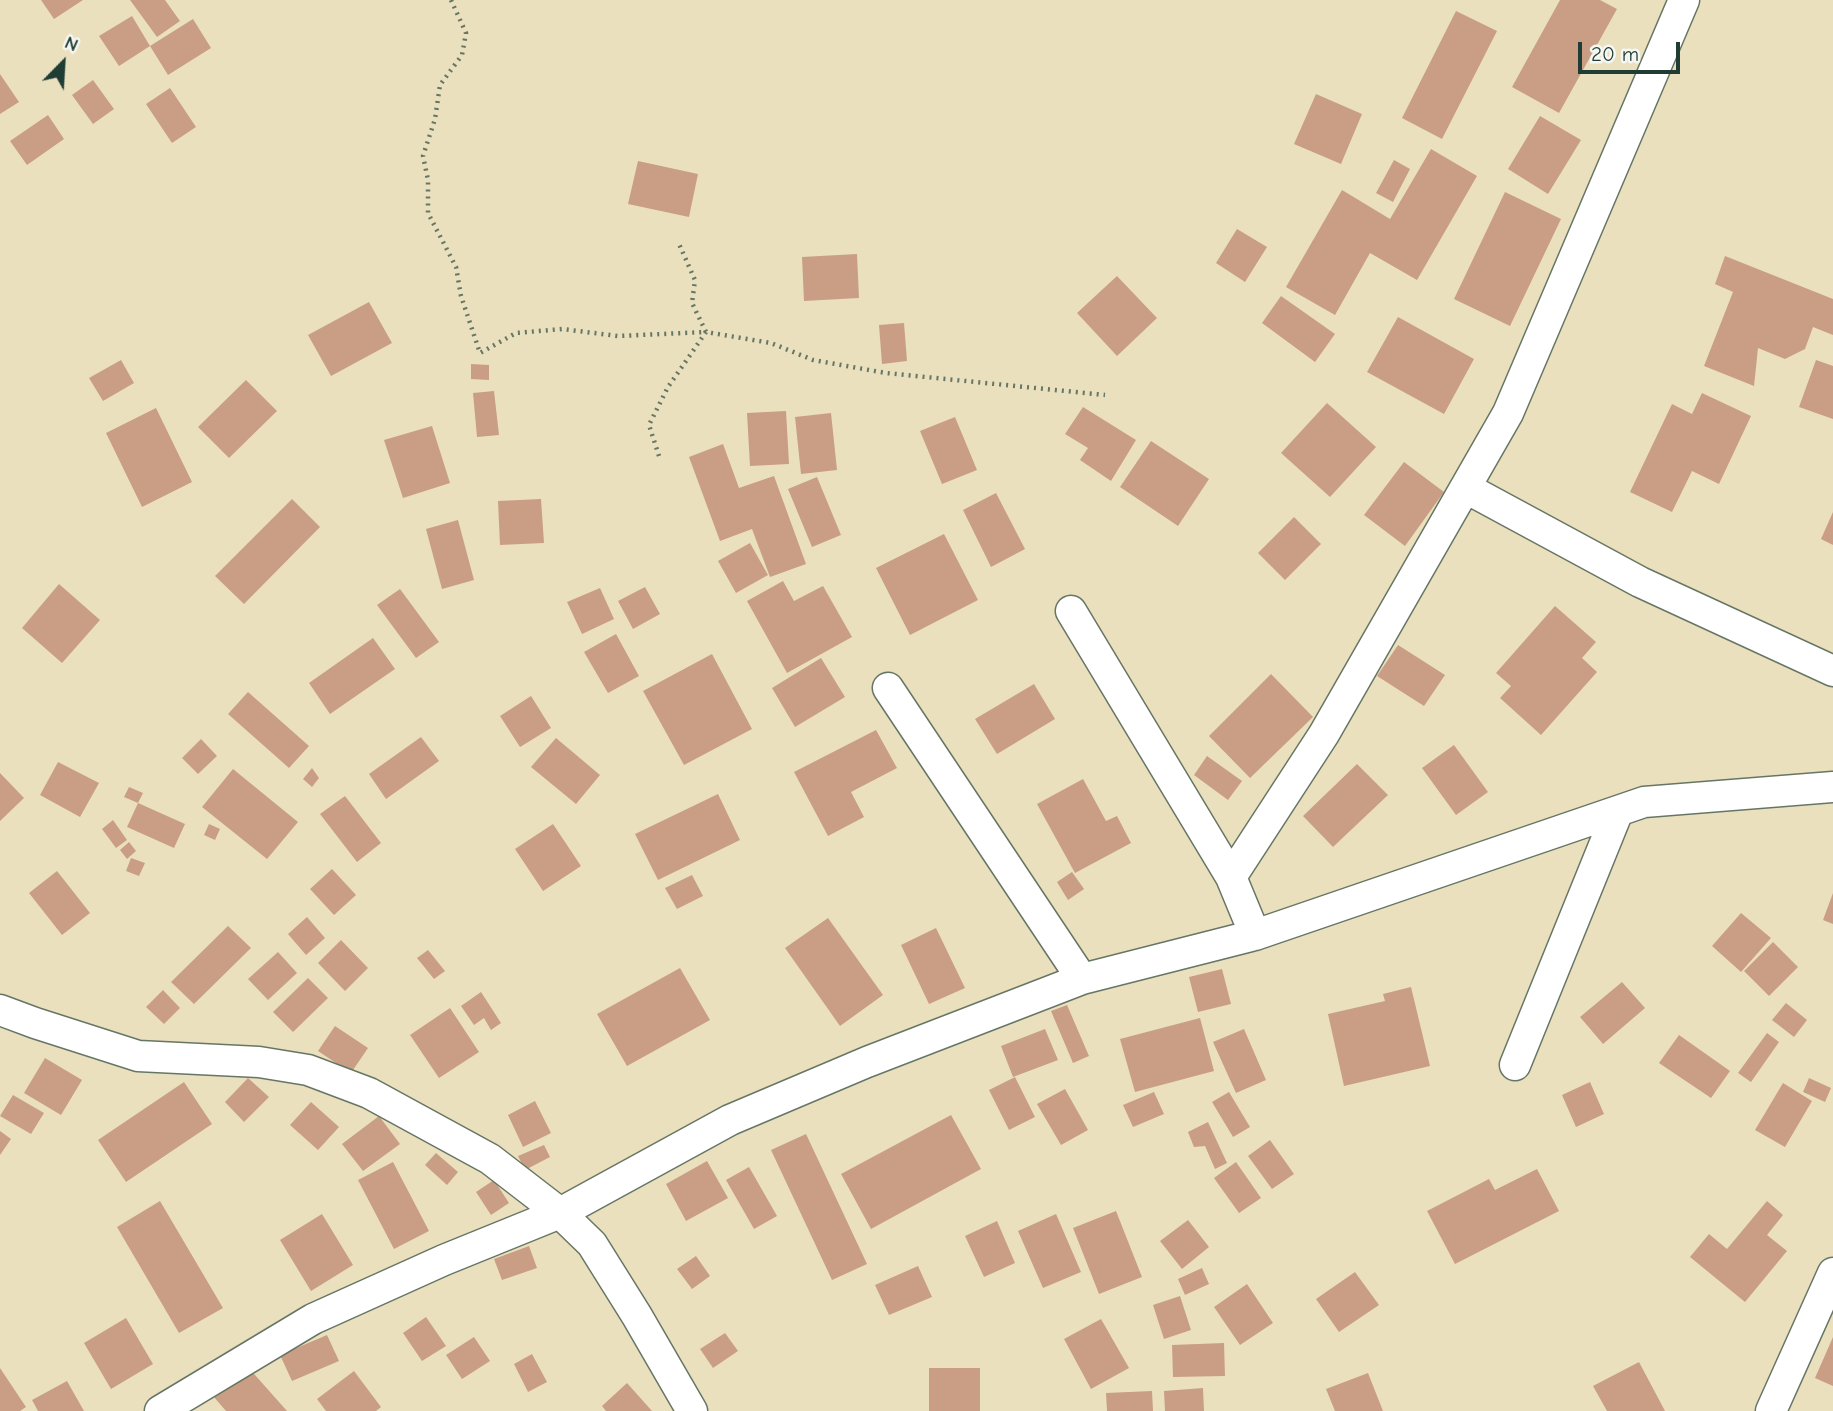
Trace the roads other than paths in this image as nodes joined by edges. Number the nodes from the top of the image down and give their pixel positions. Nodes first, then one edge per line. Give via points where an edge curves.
1 (1684, 0) edge
2 (1466, 488) junction
3 (1071, 611) dead end
4 (1833, 671) edge
5 (888, 688) dead end
6 (1833, 787) edge
7 (1618, 811) junction
8 (1231, 877) junction
9 (1255, 935) junction
10 (1082, 979) junction
11 (0, 1010) edge
12 (1515, 1065) dead end
13 (561, 1213) junction
14 (1833, 1273) edge
15 (160, 1411) edge
16 (692, 1411) edge
17 (1771, 1411) edge

1 - 2 street via 1508,413
2 - 4 street via 1640,582
2 - 8 street via 1324,734
3 - 8 street
5 - 10 street
6 - 7 street via 1644,802
7 - 9 street
7 - 12 street
8 - 9 street
9 - 10 street
10 - 13 street via 730,1120
11 - 13 street via 138,1056 259,1062 308,1070 369,1093 490,1159
13 - 15 street via 313,1319
13 - 16 street via 592,1244
14 - 17 street

